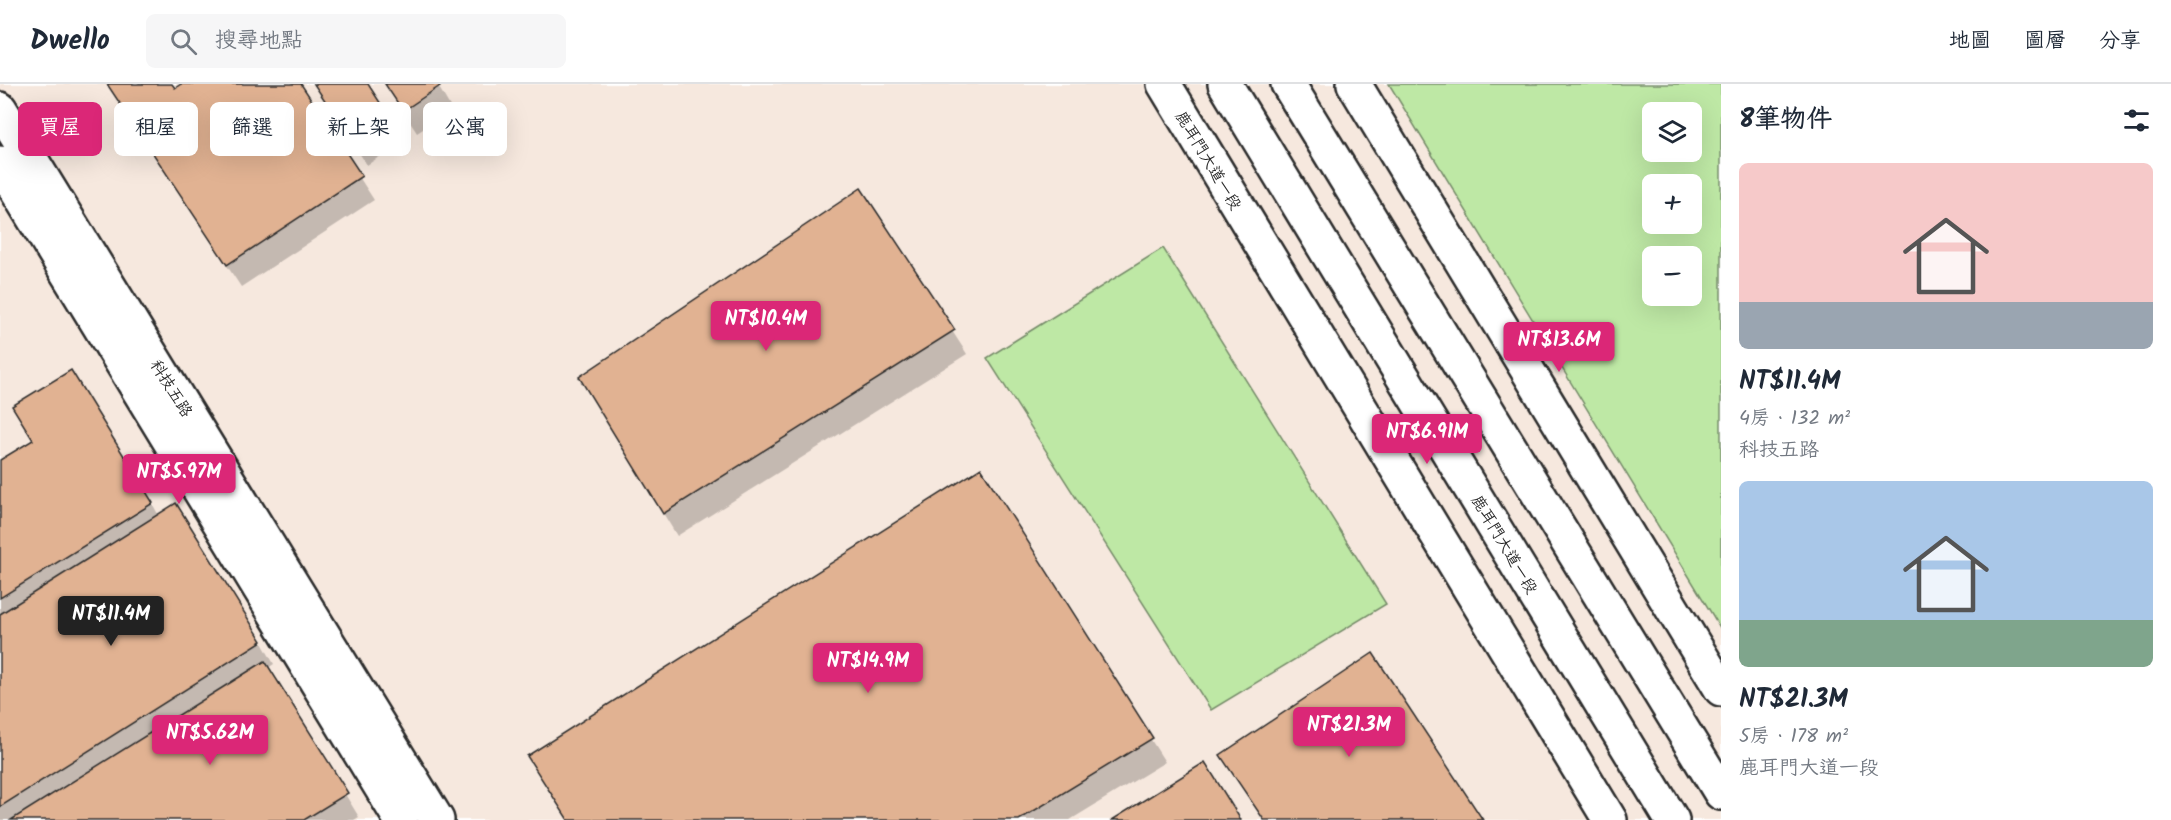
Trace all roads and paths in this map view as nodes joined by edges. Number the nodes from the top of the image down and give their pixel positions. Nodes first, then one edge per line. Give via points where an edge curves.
1 (1164, 84) edge
2 (1225, 84) edge
3 (1288, 84) edge
4 (1354, 84) edge
5 (0, 109) edge
6 (0, 163) edge
7 (1721, 689) edge
8 (1721, 793) edge
9 (401, 820) edge
10 (437, 820) edge
11 (1610, 820) edge
12 (1672, 820) edge

1 - 11 street, 鹿耳門大道一段
2 - 12 street, 鹿耳門大道一段
3 - 8 street
4 - 7 street
5 - 10 street, 科技五路
6 - 9 street, 科技五路

